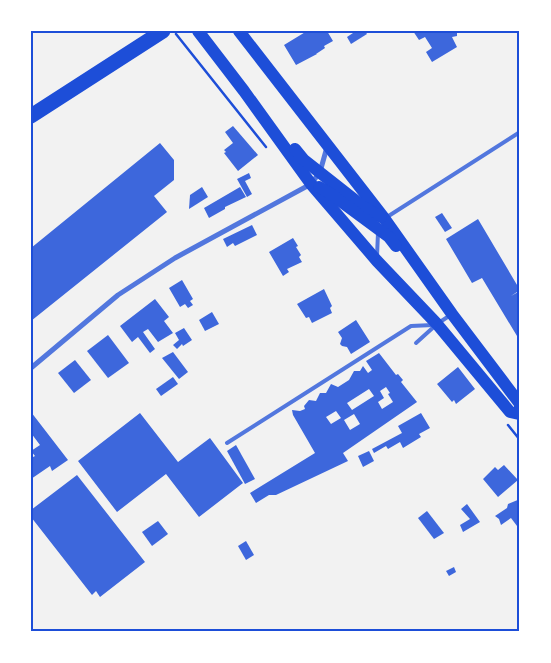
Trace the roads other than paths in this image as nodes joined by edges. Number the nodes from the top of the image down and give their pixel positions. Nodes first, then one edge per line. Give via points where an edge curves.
1 (163, 31) edge
2 (198, 31) edge
3 (239, 31) edge
4 (244, 91) junction
5 (31, 116) edge
6 (520, 132) edge
7 (327, 144) junction
8 (320, 172) junction
9 (311, 184) junction
10 (381, 224) junction
11 (378, 261) junction
12 (452, 314) junction
13 (437, 324) junction
14 (416, 343) dead end
15 (31, 368) edge
16 (520, 414) edge
17 (226, 443) dead end

1 - 5 highway
2 - 4 main road
3 - 7 main road
4 - 8 main road via 304,160
4 - 9 main road
6 - 10 lane via 407,202
7 - 8 street
7 - 10 main road
8 - 9 street
8 - 10 main road via 375,215
9 - 10 main road
9 - 11 main road
9 - 15 street via 175,258 118,295
10 - 11 lane via 377,238
10 - 12 main road via 407,260 419,268
11 - 13 main road
12 - 13 lane
12 - 16 main road via 520,404
13 - 14 lane
13 - 16 main road via 510,412
13 - 17 lane via 411,326

